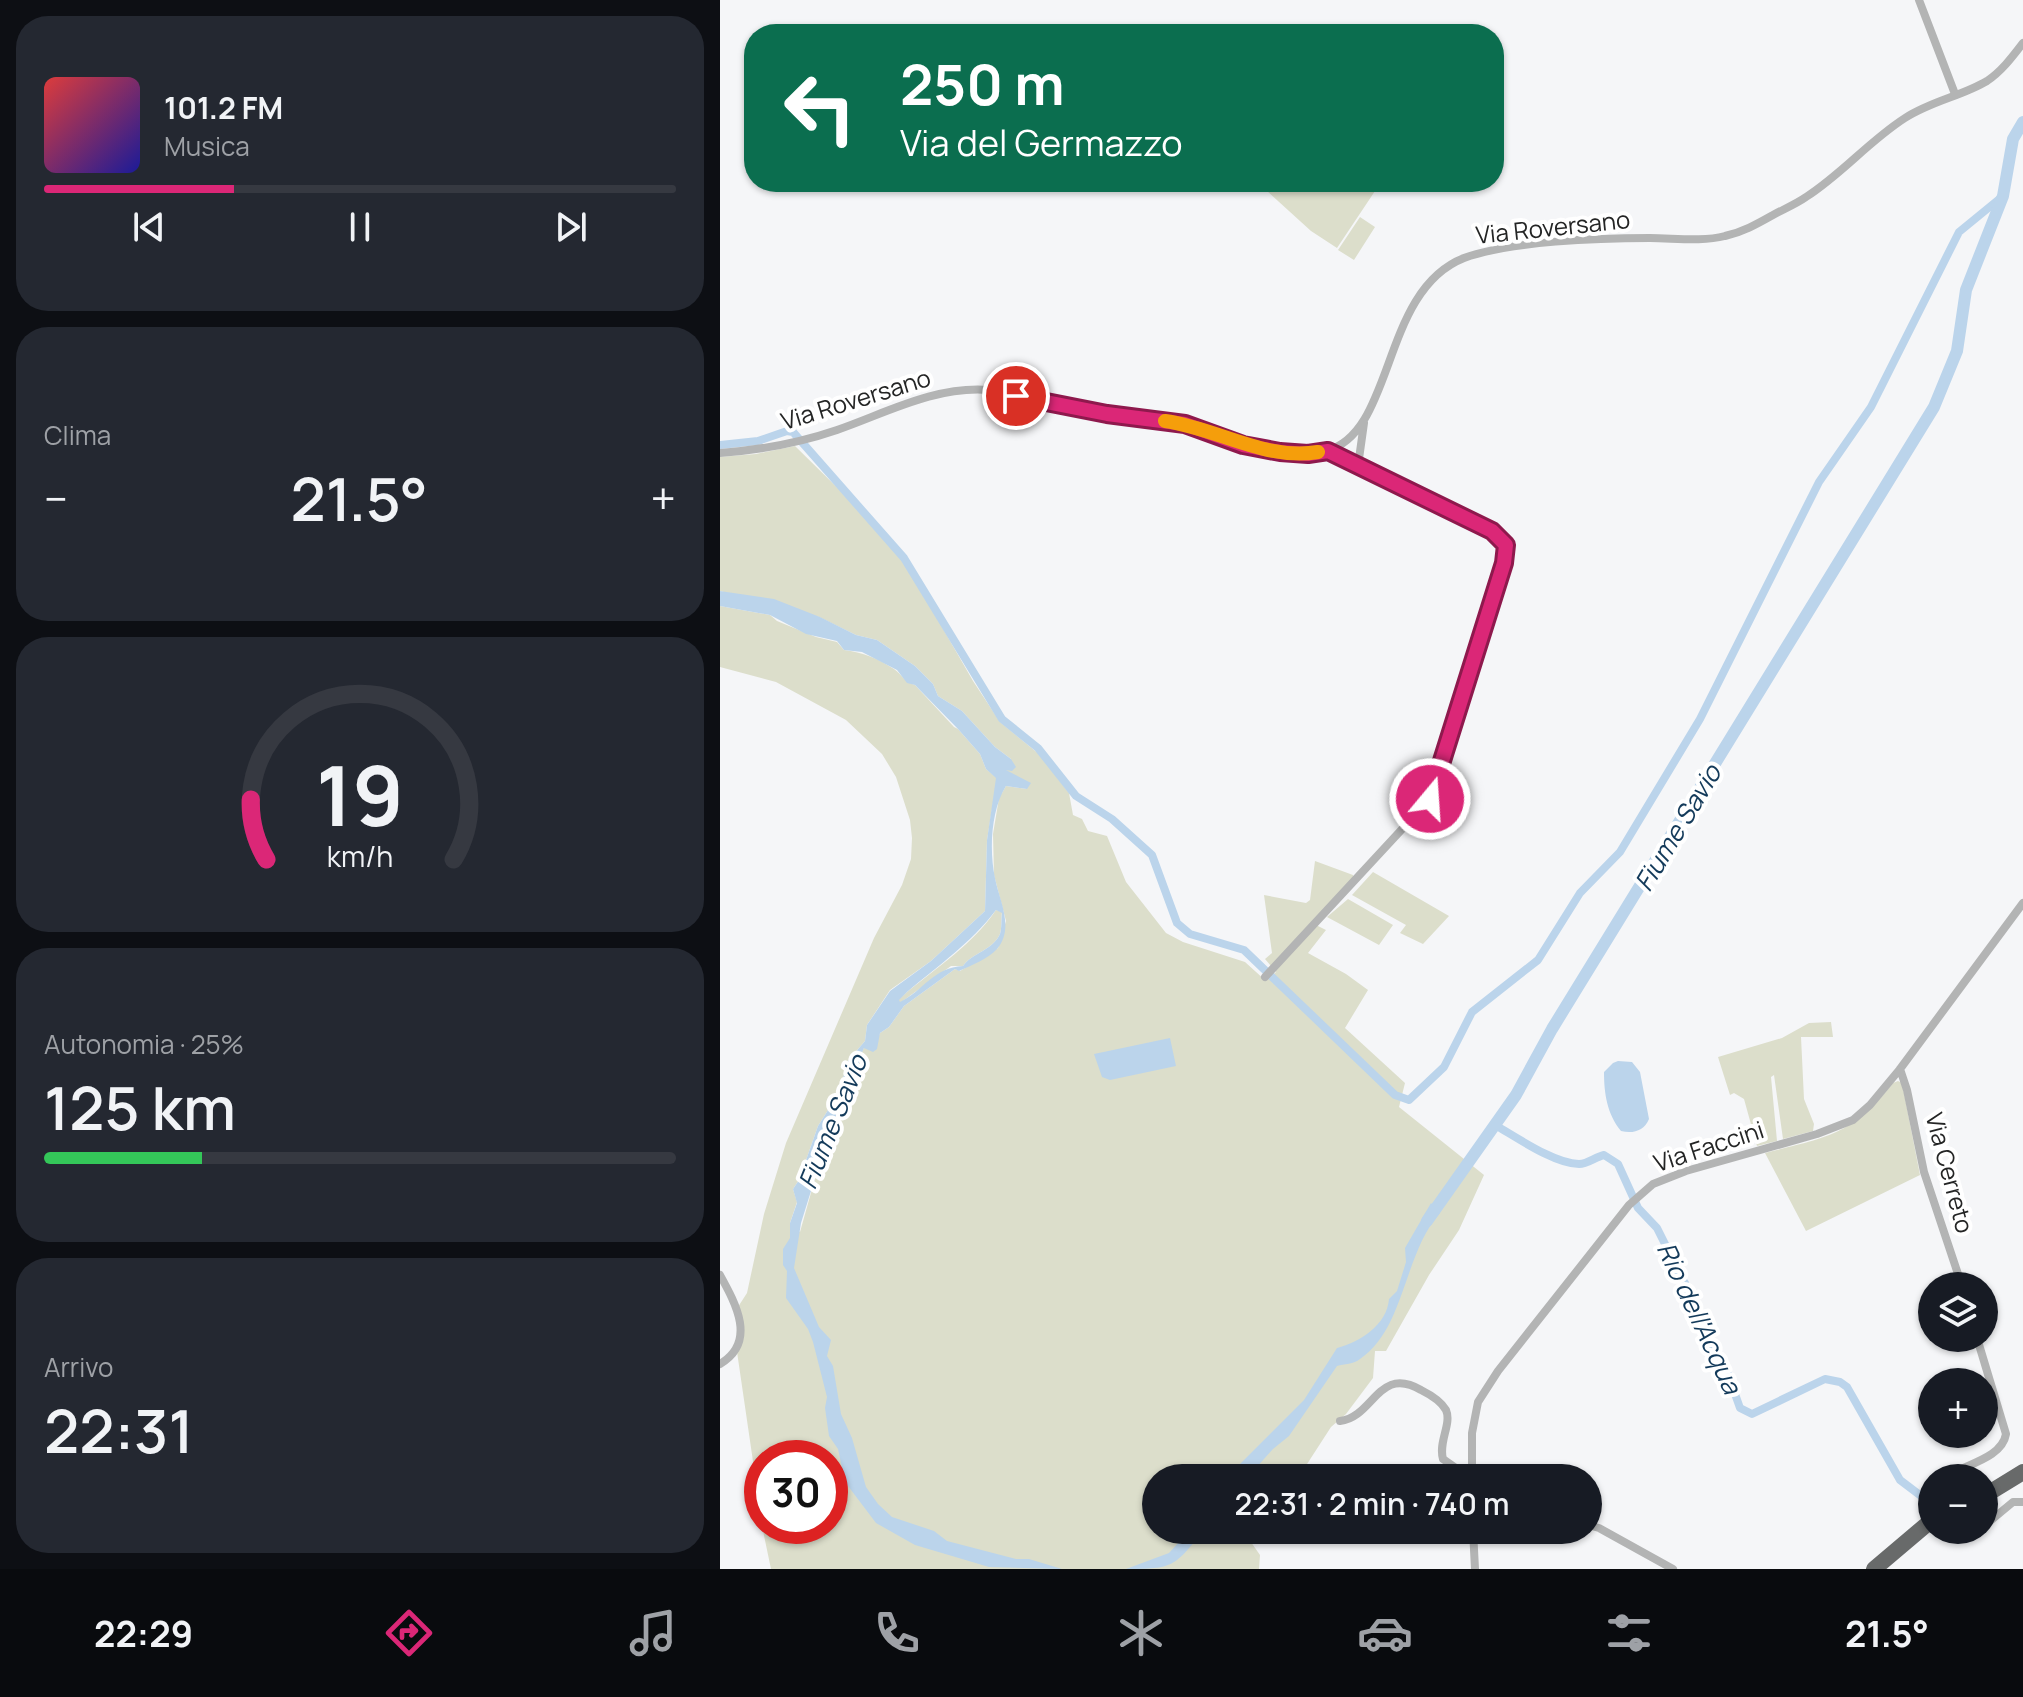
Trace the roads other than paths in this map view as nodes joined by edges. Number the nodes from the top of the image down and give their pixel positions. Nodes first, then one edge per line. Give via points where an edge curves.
1 (1919, 0) edge
2 (2023, 43) edge
3 (1955, 94) junction
4 (1364, 422) junction
5 (1328, 451) junction
6 (720, 453) edge
7 (1358, 466) junction
8 (2023, 903) edge
9 (1265, 977) dead end
10 (1900, 1069) junction
11 (1957, 1272) edge
12 (720, 1275) edge
13 (1981, 1352) edge
14 (720, 1364) edge
15 (1340, 1421) dead end
16 (2023, 1462) edge
17 (1450, 1464) edge
18 (1471, 1464) edge
19 (1972, 1464) edge
20 (2023, 1472) edge
21 (1998, 1477) edge
22 (1998, 1487) edge
23 (2023, 1502) edge
24 (1998, 1514) edge
25 (1602, 1530) edge
26 (1918, 1532) edge
27 (1918, 1543) edge
28 (1474, 1544) edge
29 (1475, 1569) edge
30 (1673, 1569) edge
31 (1874, 1569) edge
32 (1886, 1569) edge

1 - 3 street
2 - 3 street, Via Roversano via 1988,80
3 - 4 street, Via Roversano via 1910,115 1807,197 1746,230 1722,237 1615,238 1514,247 1448,266 1429,279 1416,300
4 - 5 street, Via Roversano via 1345,443
4 - 7 street
5 - 6 street, Via Roversano via 1280,452 1185,424 988,390 954,391 835,431 761,450
5 - 7 street
7 - 9 street via 1492,531 1506,545 1504,563 1430,799
8 - 10 street, Via Faccini
10 - 11 street, Via Cerreto via 1924,1172
10 - 18 street, Via Faccini via 1853,1120 1686,1171 1642,1192 1478,1402
12 - 14 street via 740,1320 734,1355
13 - 19 street via 2006,1434 2000,1448
15 - 17 street via 1348,1420 1385,1387 1413,1385 1444,1407 1440,1449
16 - 21 highway
20 - 22 highway
23 - 24 street via 2013,1502
25 - 30 street
26 - 31 highway
27 - 32 highway
28 - 29 street

